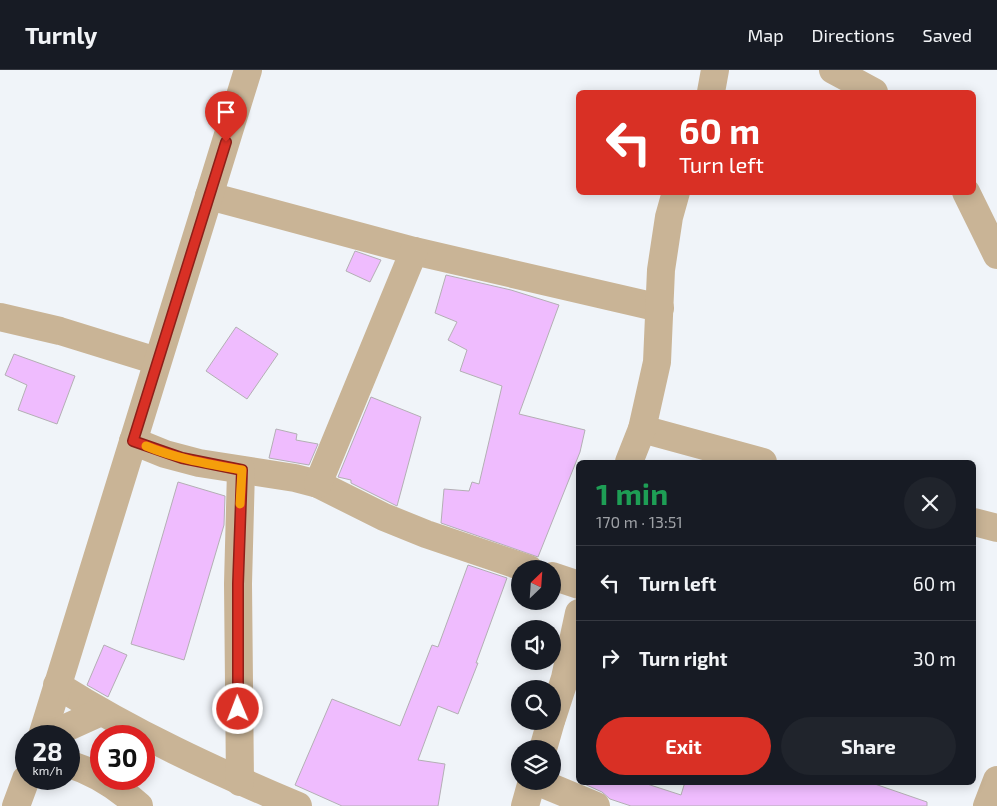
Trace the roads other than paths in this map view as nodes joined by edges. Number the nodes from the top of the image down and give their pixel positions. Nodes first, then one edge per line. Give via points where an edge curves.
1 (248, 70) edge
2 (715, 70) edge
3 (833, 70) edge
4 (711, 90) edge
5 (870, 90) edge
6 (675, 195) edge
7 (967, 195) edge
8 (209, 196) junction
9 (414, 251) junction
10 (997, 255) edge
11 (660, 308) junction
12 (0, 317) edge
13 (158, 361) junction
14 (642, 429) junction
15 (133, 441) junction
16 (630, 460) edge
17 (756, 460) edge
18 (242, 470) junction
19 (318, 484) junction
20 (976, 523) edge
21 (997, 528) edge
22 (511, 563) edge
23 (561, 579) edge
24 (576, 584) edge
25 (576, 627) edge
26 (57, 685) junction
27 (561, 691) edge
28 (101, 712) junction
29 (45, 725) edge
30 (72, 725) edge
31 (80, 768) edge
32 (997, 780) edge
33 (240, 782) junction
34 (22, 790) edge
35 (529, 790) edge
36 (558, 790) edge
37 (16, 806) edge
38 (139, 806) edge
39 (298, 806) edge
40 (524, 806) edge
41 (596, 806) edge
42 (987, 806) edge

1 - 8 street
2 - 4 street
3 - 5 street
6 - 11 street via 661,270
7 - 10 street
8 - 9 street
8 - 13 street
9 - 11 street
9 - 19 street
11 - 14 street via 657,362
12 - 13 street via 60,331
13 - 15 street
14 - 16 street
14 - 17 street
15 - 18 street via 190,461
15 - 26 street
18 - 19 street
18 - 33 street via 238,584
19 - 22 street via 384,517
20 - 21 street
23 - 24 street
25 - 27 street
26 - 28 street
26 - 29 street
28 - 30 street
28 - 33 street
31 - 38 street via 126,794
32 - 42 street
33 - 39 street
34 - 37 street
35 - 40 street
36 - 41 street

